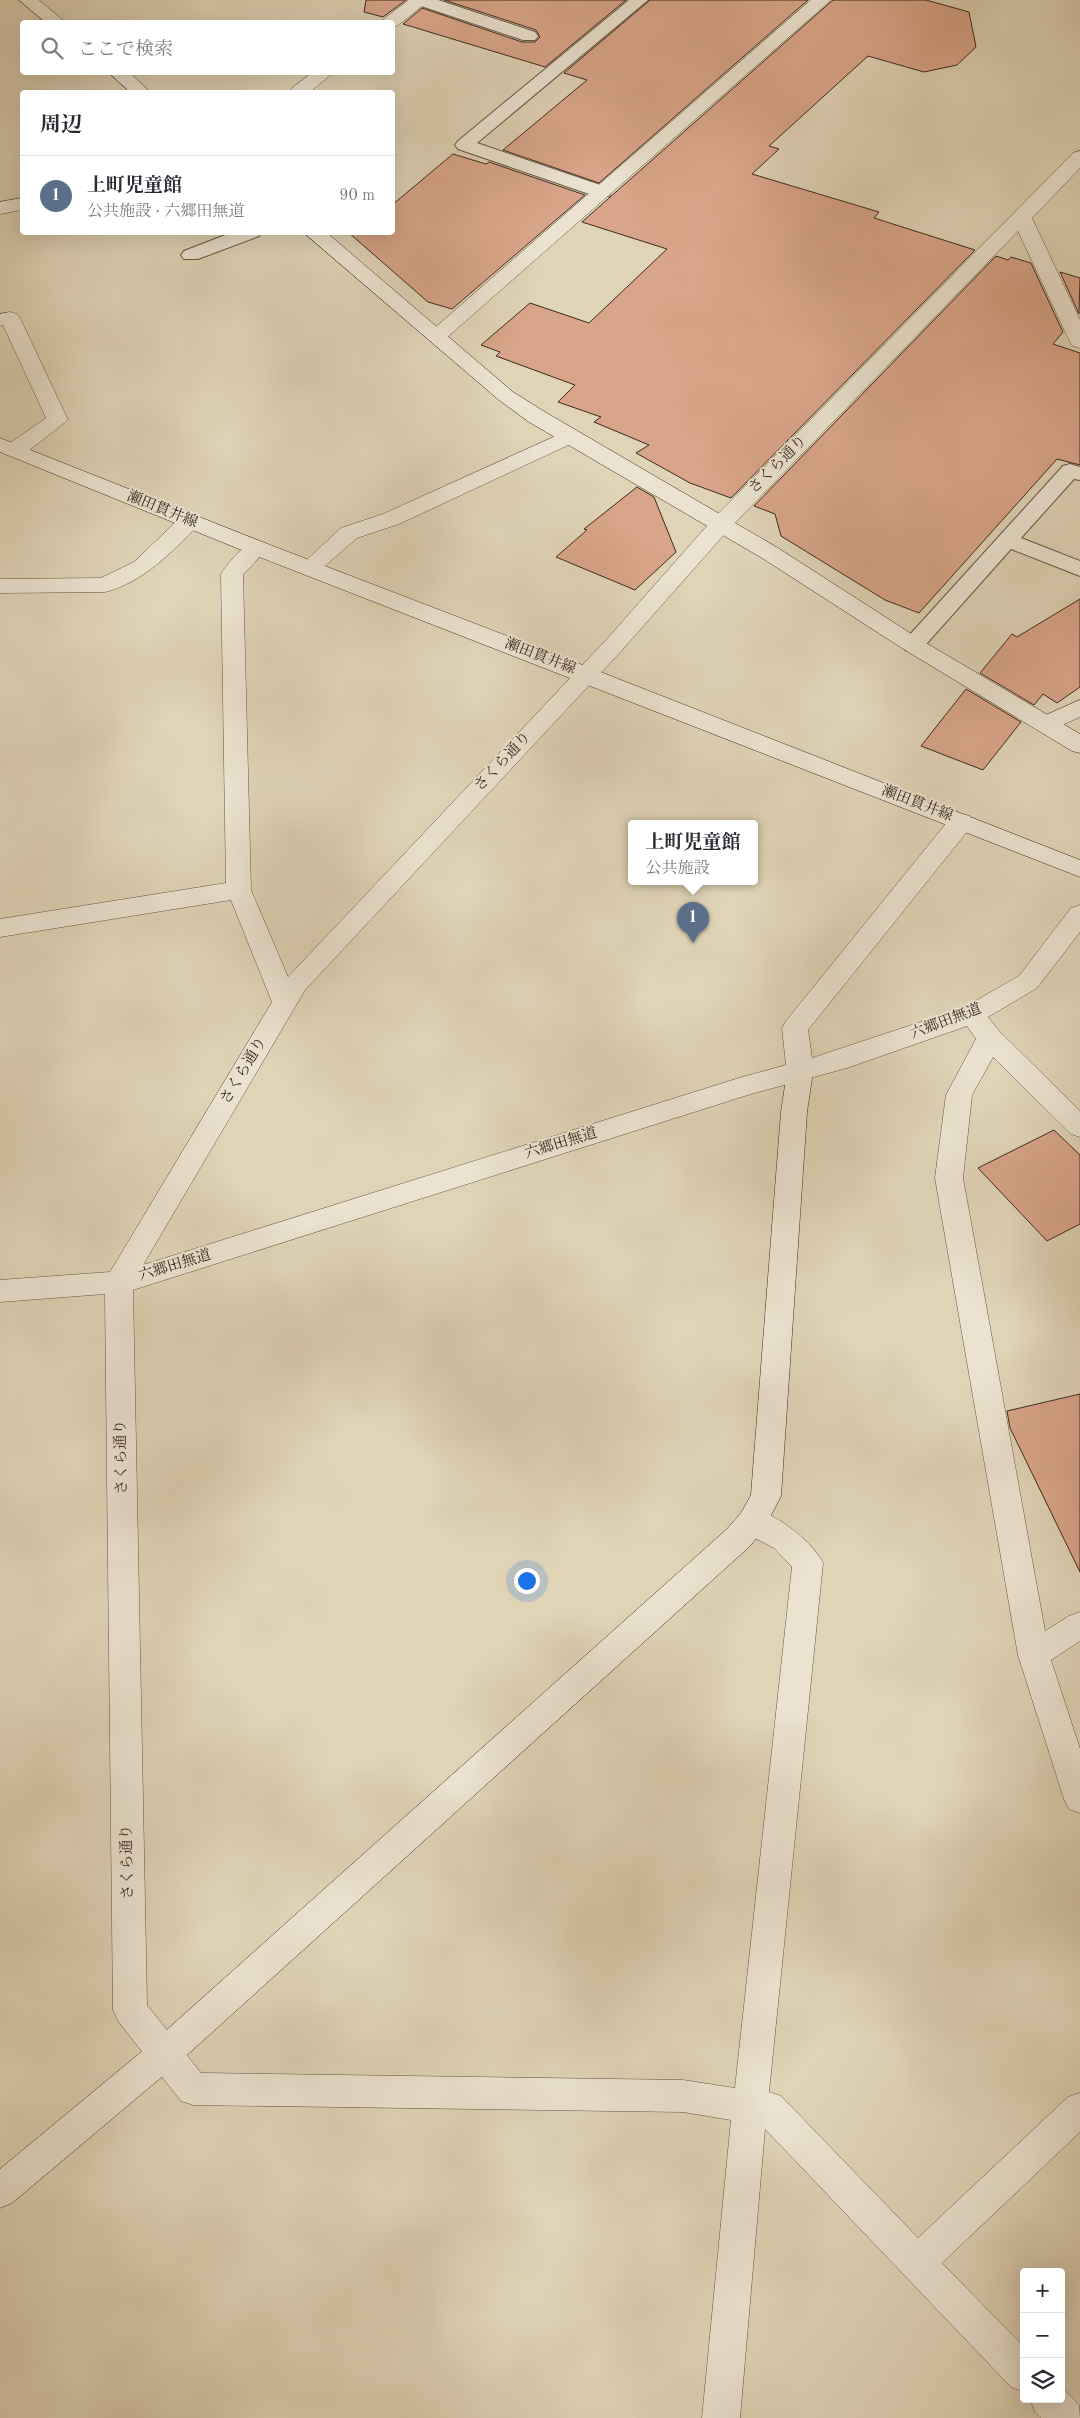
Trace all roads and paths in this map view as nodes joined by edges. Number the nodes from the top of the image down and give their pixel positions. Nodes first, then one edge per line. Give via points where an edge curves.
1 (28, 0) edge
2 (421, 0) edge
3 (639, 0) edge
4 (822, 0) edge
5 (53, 20) edge
6 (394, 20) edge
7 (529, 36) dead end
8 (121, 75) edge
9 (321, 75) edge
10 (139, 90) edge
11 (302, 90) edge
12 (1080, 157) edge
13 (602, 192) junction
14 (20, 204) edge
15 (0, 208) edge
16 (1022, 218) junction
17 (244, 235) edge
18 (317, 235) edge
19 (191, 255) dead end
20 (0, 320) edge
21 (436, 336) junction
22 (1080, 342) edge
23 (569, 436) junction
24 (8, 447) edge
25 (1080, 474) edge
26 (190, 521) junction
27 (721, 524) junction
28 (1008, 540) junction
29 (257, 548) junction
30 (309, 568) junction
31 (1080, 569) edge
32 (0, 586) edge
33 (913, 645) junction
34 (585, 674) junction
35 (1080, 708) edge
36 (1045, 724) junction
37 (1080, 745) edge
38 (961, 822) junction
39 (1080, 868) edge
40 (239, 890) junction
41 (1080, 914) edge
42 (0, 928) edge
43 (285, 1002) junction
44 (972, 1015) junction
45 (990, 1038) junction
46 (800, 1072) junction
47 (1080, 1127) edge
48 (119, 1282) junction
49 (0, 1292) edge
50 (752, 1522) junction
51 (1080, 1625) edge
52 (1034, 1655) junction
53 (1080, 1798) edge
54 (164, 2054) junction
55 (750, 2107) junction
56 (1080, 2109) edge
57 (3, 2182) edge
58 (918, 2262) junction
59 (1020, 2370) edge
60 (1052, 2403) edge
61 (721, 2418) edge
62 (1066, 2418) edge

1 - 5 street
2 - 6 street
2 - 7 lane
3 - 13 lane via 464,145
4 - 13 street
8 - 10 street
9 - 11 street
12 - 16 street, さくら通り
13 - 21 street
14 - 15 street
16 - 22 street
16 - 27 street, さくら通り
17 - 19 lane
18 - 21 street
20 - 24 street via 10,318 57,420
21 - 23 street via 506,396
23 - 27 street
23 - 30 street via 391,519 349,534
24 - 26 street, 瀬田貫井線
25 - 28 lane via 1070,470
26 - 29 street, 瀬田貫井線
26 - 32 street via 142,567 105,585
27 - 33 street
27 - 34 street, さくら通り
28 - 31 lane
28 - 33 lane
29 - 30 street, 瀬田貫井線
29 - 40 street via 232,574
30 - 34 street, 瀬田貫井線
33 - 36 street
34 - 38 street, 瀬田貫井線
34 - 43 street, さくら通り via 296,984
35 - 36 street
36 - 37 street
38 - 39 street, 瀬田貫井線
38 - 46 street via 795,1028
40 - 42 street
40 - 43 street
41 - 44 street, 六郷田無道 via 1028,982
43 - 48 street, さくら通り
44 - 45 street
44 - 46 street, 六郷田無道
45 - 47 street
45 - 52 street via 959,1095 949,1178
46 - 48 street, 六郷田無道 via 748,1085
46 - 50 street via 794,1112 766,1496
48 - 49 street, 六郷田無道
48 - 54 street, さくら通り via 130,2010
50 - 54 street via 716,1558
50 - 55 street via 786,1540 808,1563
51 - 52 street
52 - 53 street
54 - 55 street, さくら通り via 193,2089 683,2096
54 - 57 street
55 - 58 street, さくら通り via 770,2108
55 - 61 street
56 - 58 street
58 - 59 street, さくら通り
60 - 62 street

